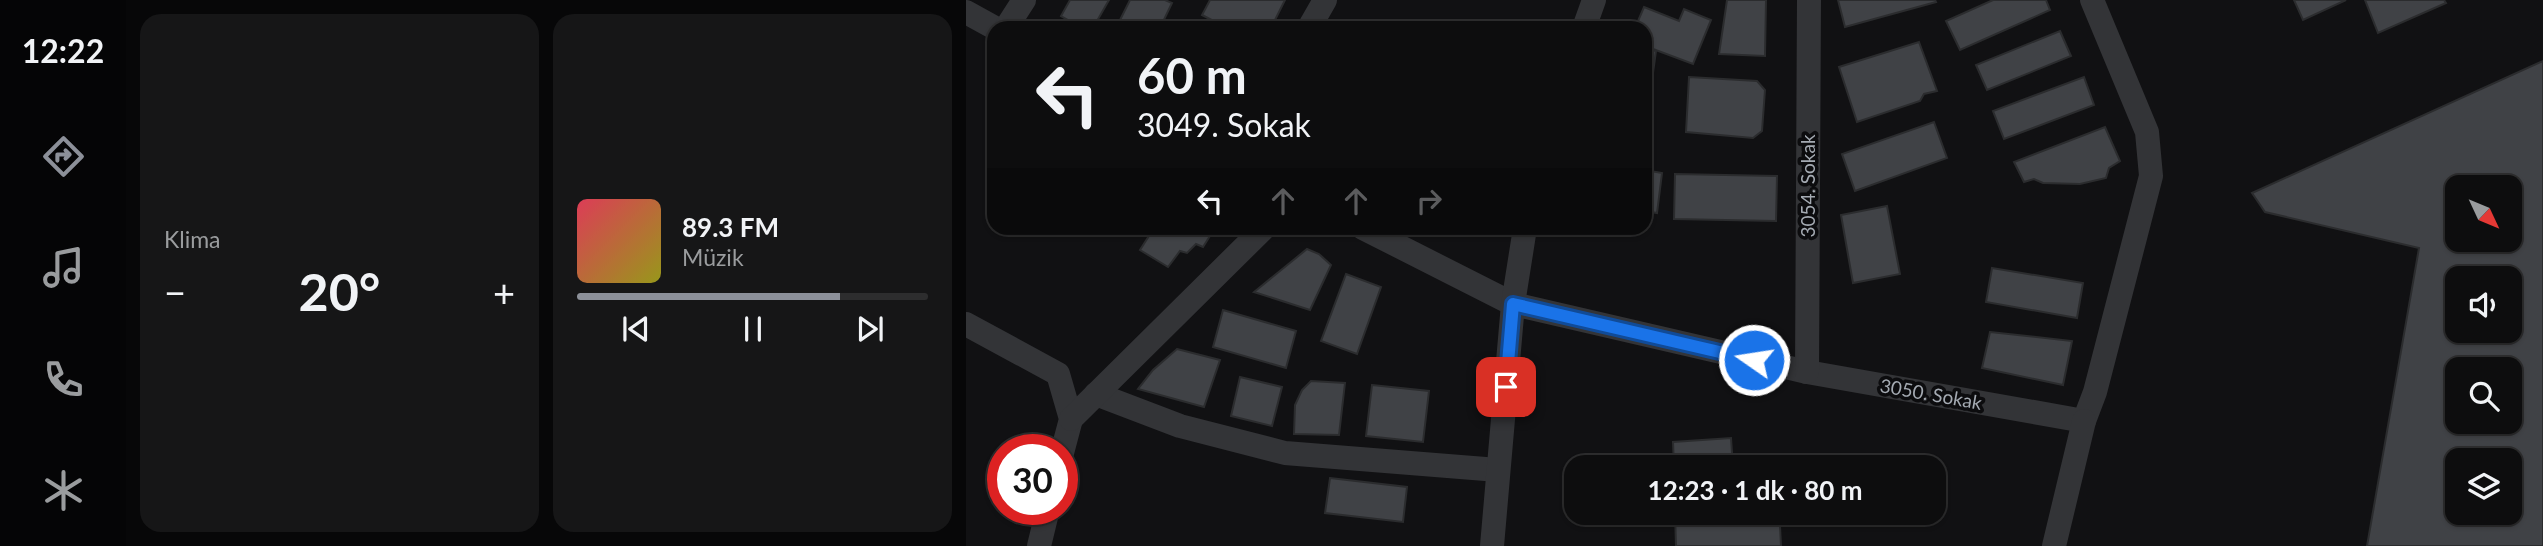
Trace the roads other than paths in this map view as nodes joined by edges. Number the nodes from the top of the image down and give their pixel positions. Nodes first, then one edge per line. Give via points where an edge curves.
1 (1024, 0) edge
2 (1325, 0) edge
3 (1594, 0) edge
4 (1809, 0) edge
5 (2092, 0) edge
6 (966, 12) edge
7 (1010, 21) edge
8 (1313, 21) edge
9 (1586, 21) edge
10 (987, 24) edge
11 (1257, 235) edge
12 (1377, 235) edge
13 (1524, 235) edge
14 (1513, 304) junction
15 (966, 324) edge
16 (1807, 372) junction
17 (1096, 394) junction
18 (1071, 419) junction
19 (2084, 421) junction
20 (1067, 434) edge
21 (1498, 470) junction
22 (1045, 525) edge
23 (1040, 546) edge
24 (1492, 546) edge
25 (2054, 546) edge

1 - 7 street
2 - 8 street
3 - 9 street
4 - 16 street, 3054. Sokak
5 - 19 street via 2147,132 2151,176
6 - 10 street
11 - 17 street
12 - 14 street, 3050. Sokak
13 - 14 street
14 - 16 street, 3050. Sokak
14 - 21 street
15 - 18 street via 1058,374
16 - 19 street, 3050. Sokak
17 - 18 street
17 - 21 street via 1180,426 1285,453
18 - 20 street
19 - 25 street
21 - 24 street
22 - 23 street

